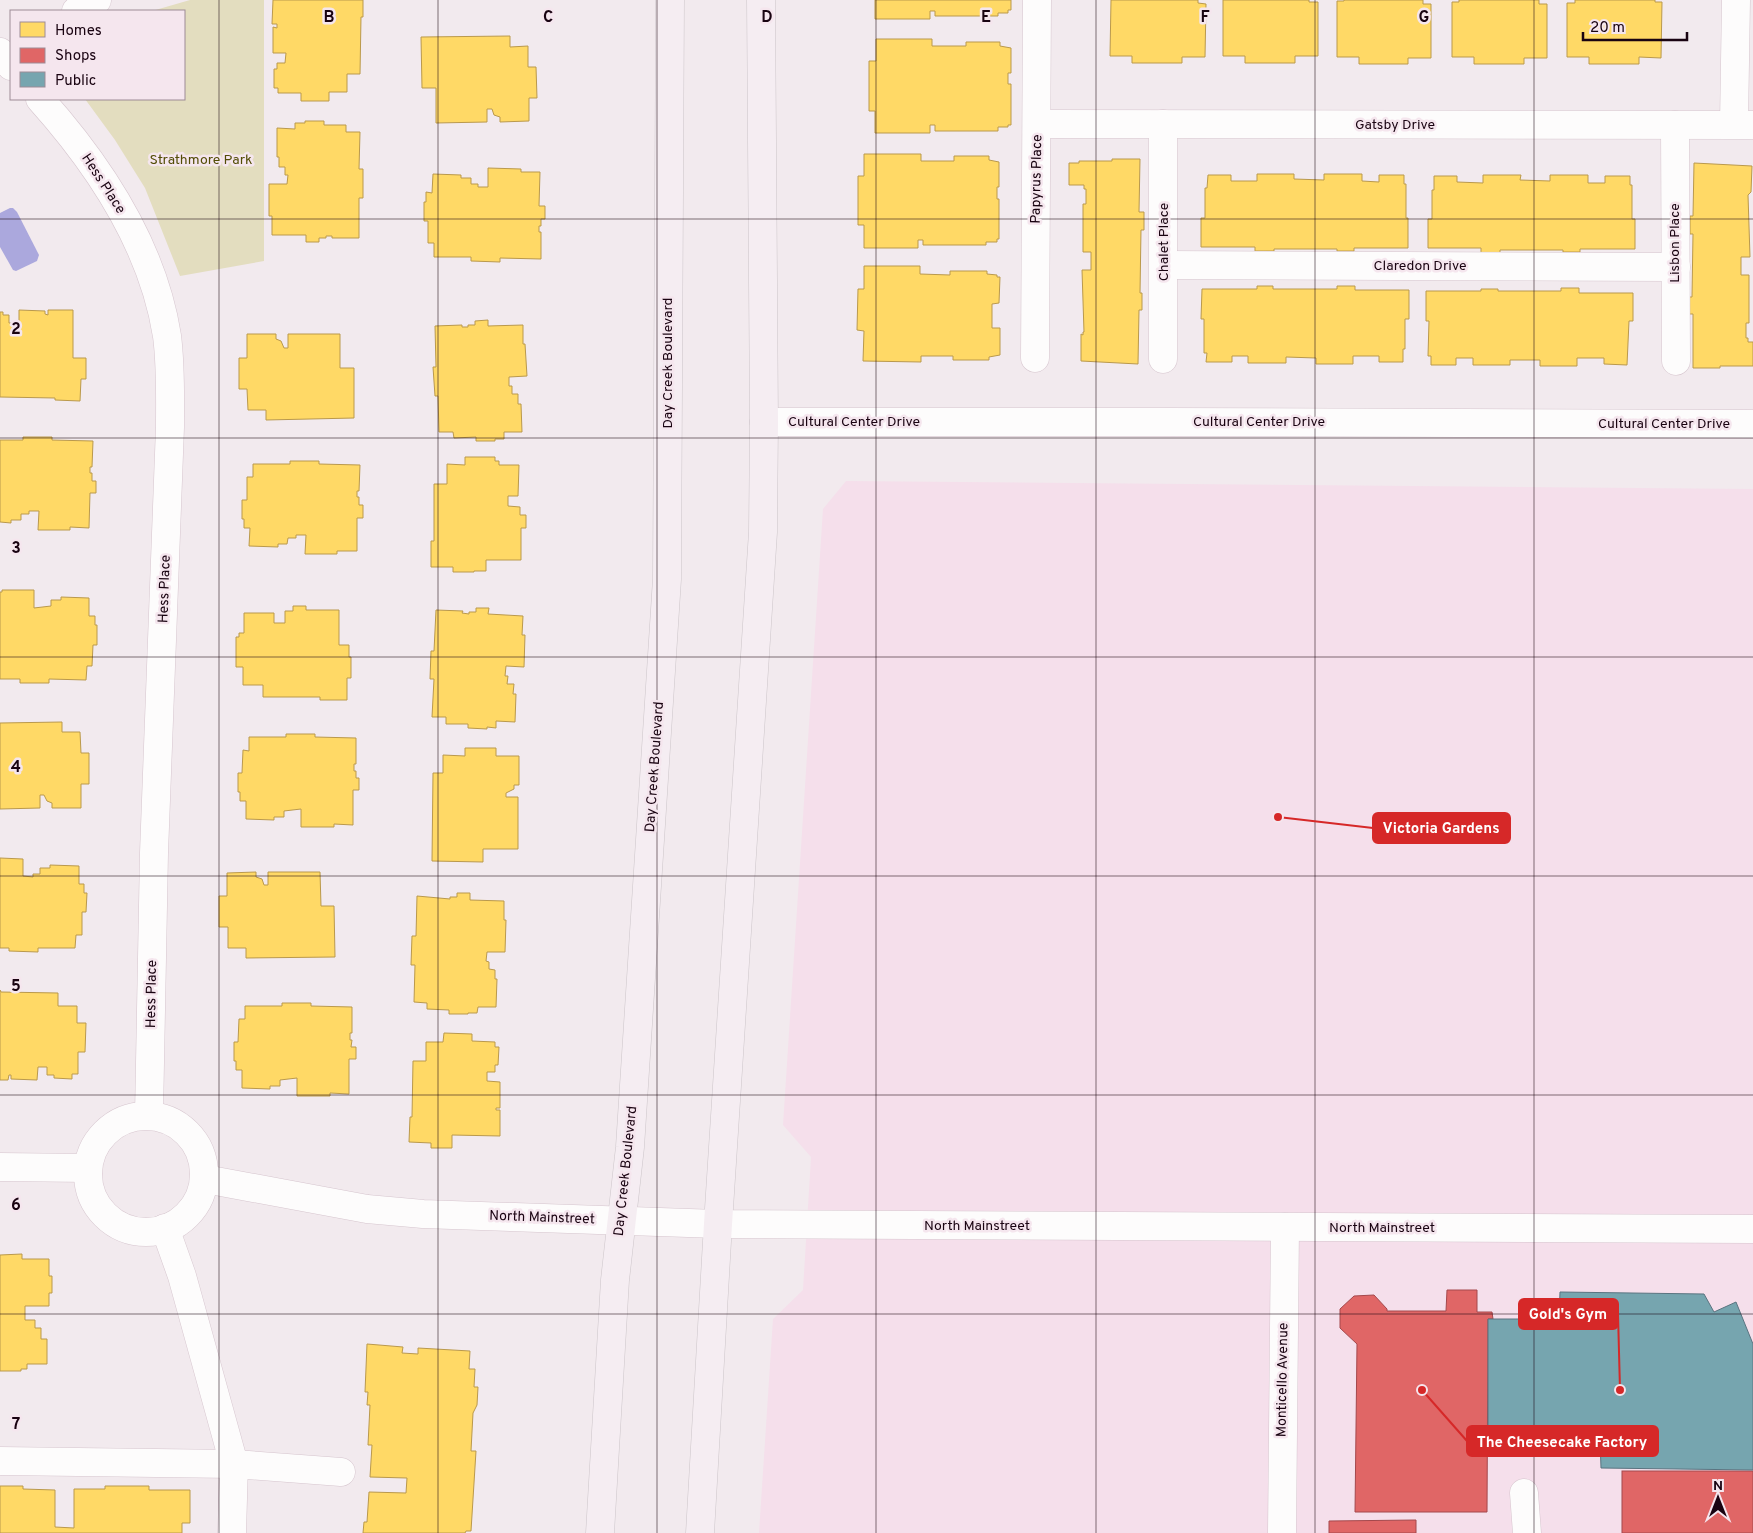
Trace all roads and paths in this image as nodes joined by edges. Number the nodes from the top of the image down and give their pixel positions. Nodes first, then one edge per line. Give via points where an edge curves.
1 (97, 0) edge
2 (670, 0) edge
3 (761, 0) edge
4 (1037, 0) edge
5 (1736, 0) edge
6 (78, 10) edge
7 (41, 100) edge
8 (1038, 124) junction
9 (1163, 124) junction
10 (1743, 124) edge
11 (1675, 125) junction
12 (1164, 264) junction
13 (1676, 267) junction
14 (1035, 358) dead end
15 (1163, 359) dead end
16 (1676, 361) dead end
17 (764, 422) junction
18 (1753, 424) edge
19 (150, 1115) junction
20 (0, 1167) edge
21 (88, 1168) junction
22 (205, 1178) junction
23 (622, 1221) junction
24 (718, 1224) junction
25 (1285, 1227) junction
26 (165, 1228) junction
27 (1753, 1229) edge
28 (0, 1461) edge
29 (234, 1464) junction
30 (341, 1472) dead end
31 (1524, 1493) dead end
32 (232, 1533) edge
33 (600, 1533) edge
34 (700, 1533) edge
35 (1282, 1533) edge
36 (1527, 1533) edge

1 - 6 street
2 - 23 main road, Day Creek Boulevard via 667,579 630,1147
3 - 17 main road
4 - 8 street, Papyrus Place
5 - 10 street
7 - 19 street, Hess Place via 93,166 126,218 160,301 167,337 170,427 156,783
8 - 9 street, Gatsby Drive
8 - 14 street, Papyrus Place
9 - 11 street, Gatsby Drive
9 - 12 street, Chalet Place
10 - 11 street, Gatsby Drive
11 - 13 street, Lisbon Place
12 - 13 street, Claredon Drive
12 - 15 street, Chalet Place
13 - 16 street, Lisbon Place
17 - 18 street, Cultural Center Drive
17 - 24 main road via 762,532
19 - 21 street via 118,1123 103,1134 92,1150
19 - 22 street via 185,1132 196,1145
20 - 21 street
21 - 26 street via 90,1187 97,1205 110,1219 127,1228 146,1231
22 - 23 street, North Mainstreet via 368,1209
22 - 26 street via 192,1209 180,1221
23 - 24 street, North Mainstreet
23 - 33 main road, Day Creek Boulevard via 614,1280
24 - 25 street, North Mainstreet
24 - 34 main road
25 - 27 street, North Mainstreet
25 - 35 street, Monticello Avenue
26 - 29 street via 182,1276
28 - 29 street
29 - 30 street
29 - 32 street
31 - 36 street

